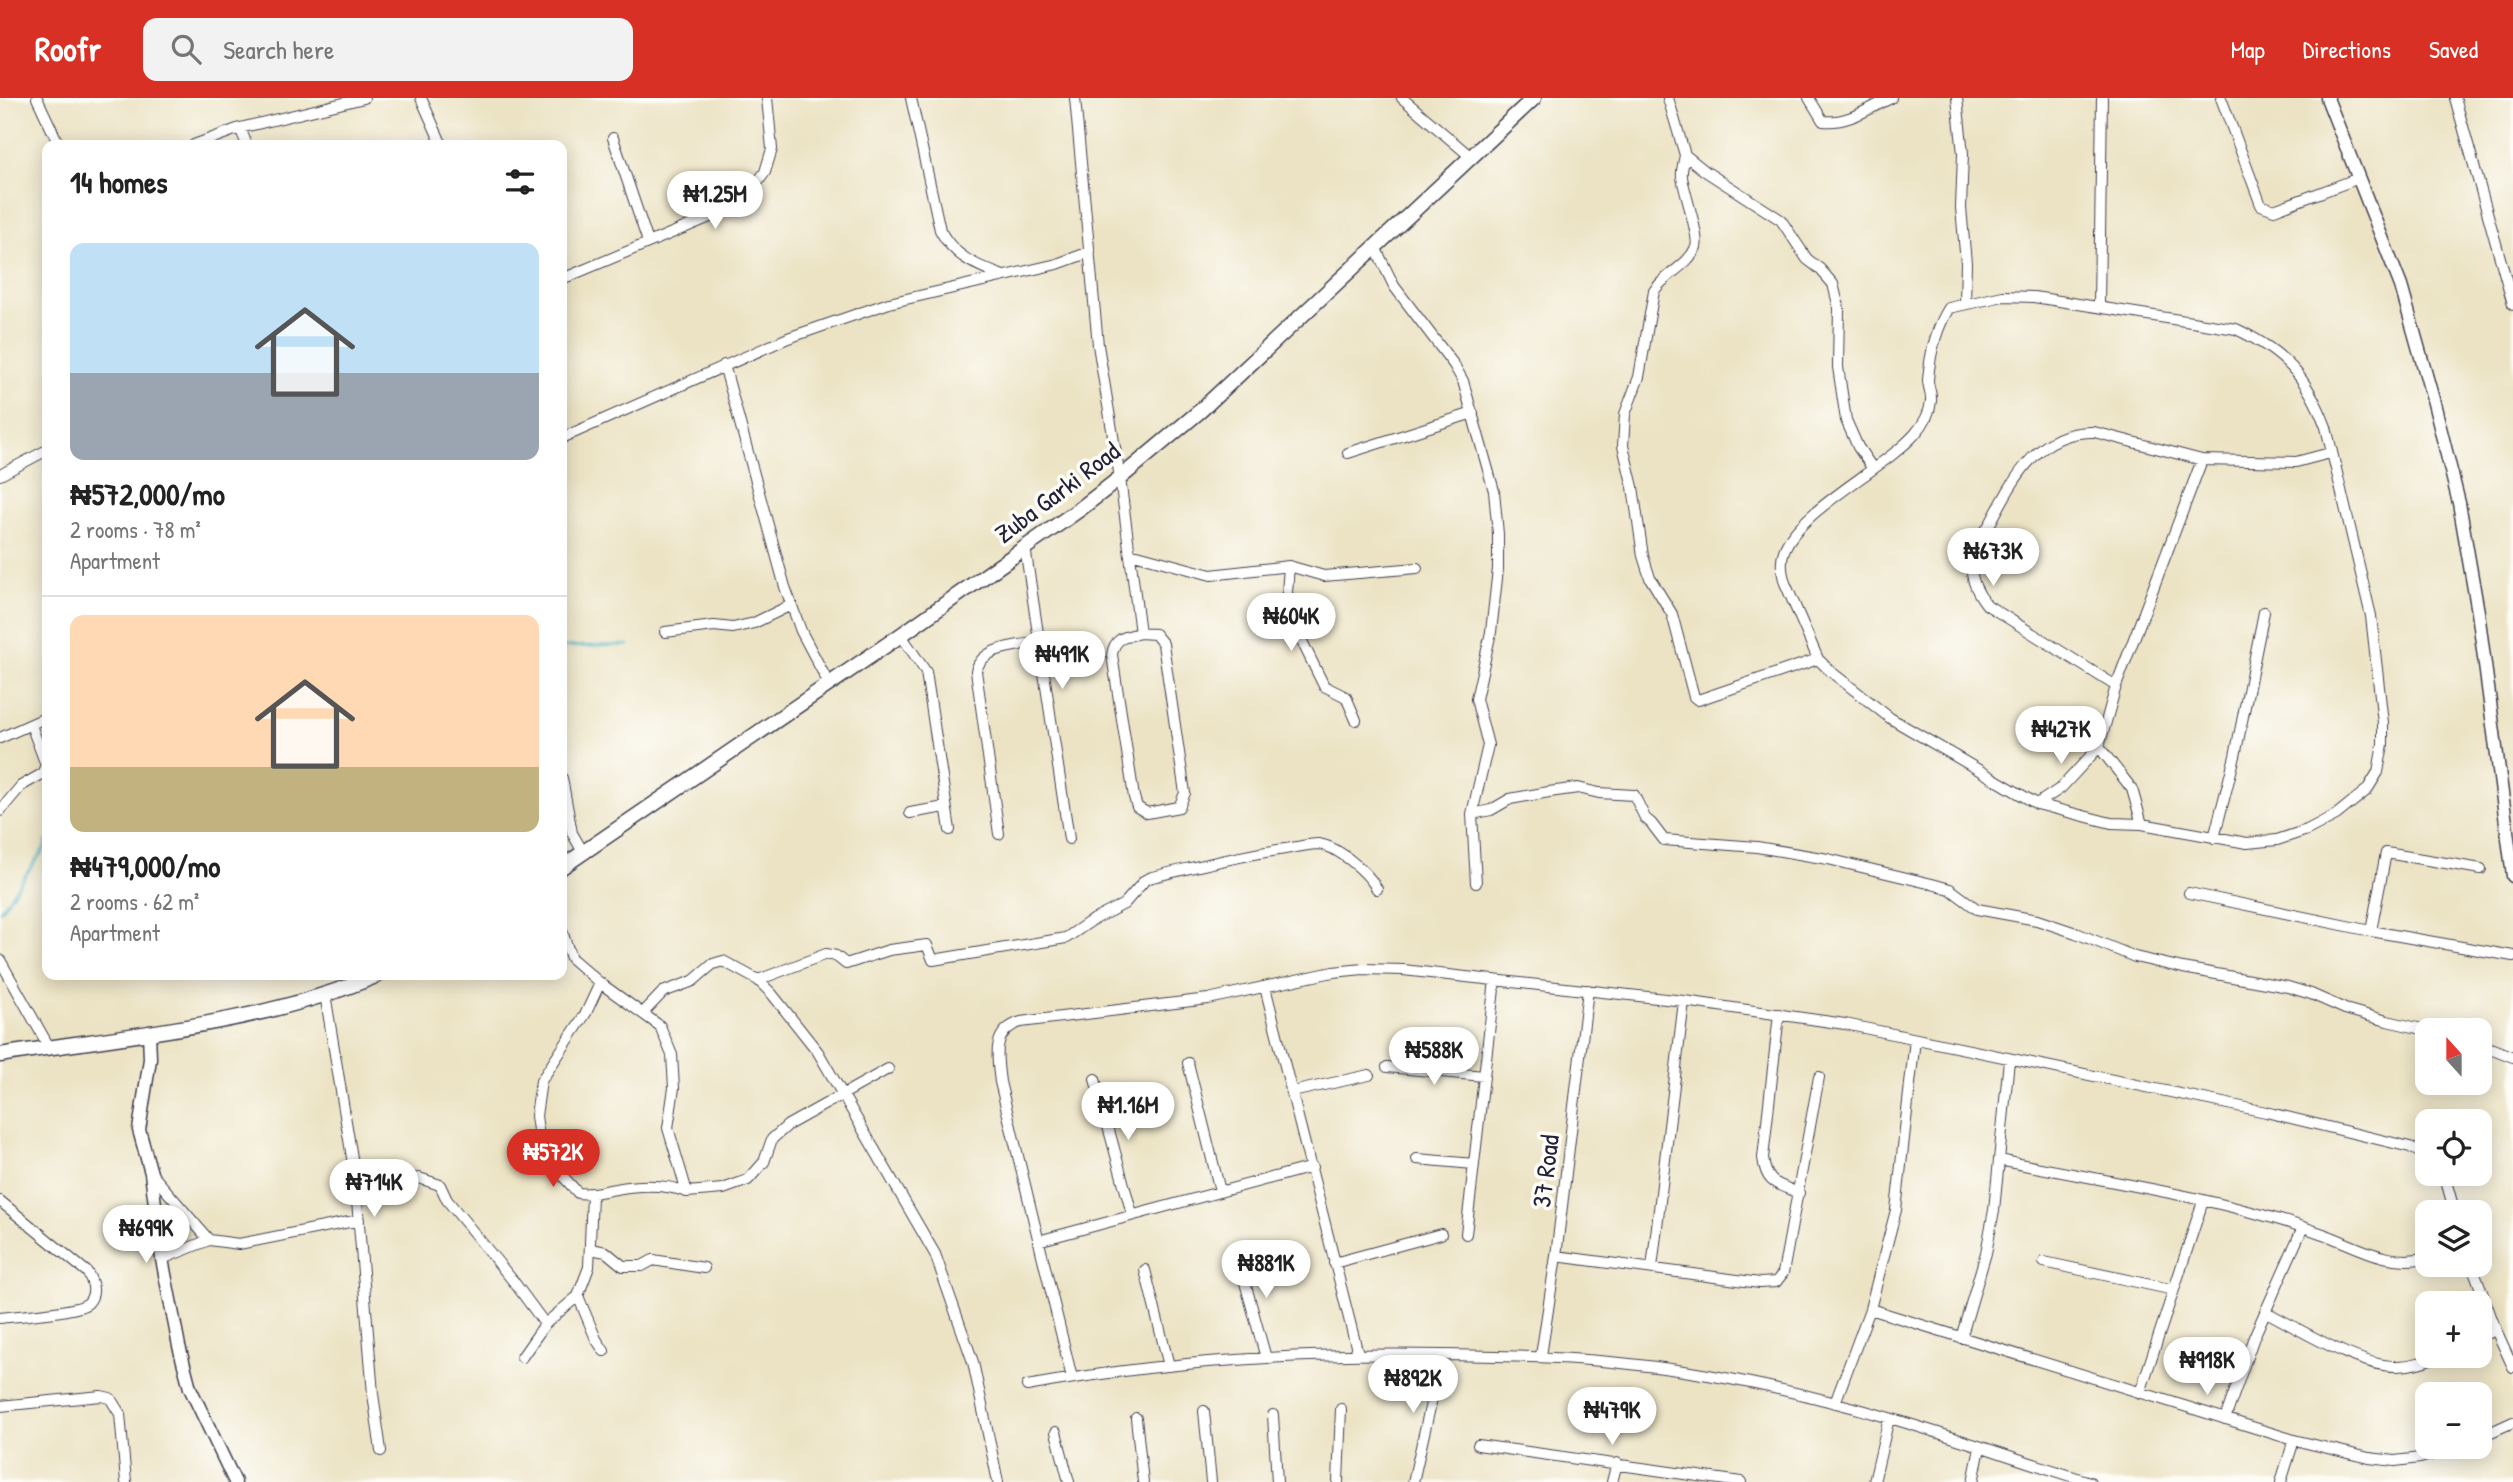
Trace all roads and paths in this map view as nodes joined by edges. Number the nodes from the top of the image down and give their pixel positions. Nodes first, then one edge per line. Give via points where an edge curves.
1 (37, 98) edge
2 (364, 98) edge
3 (421, 98) edge
4 (767, 98) edge
5 (911, 98) edge
6 (1075, 98) edge
7 (1402, 98) edge
8 (1535, 98) edge
9 (1668, 98) edge
10 (1810, 98) edge
11 (1891, 98) edge
12 (1957, 98) edge
13 (2102, 98) edge
14 (2221, 98) edge
15 (2327, 98) edge
16 (2455, 98) edge
17 (240, 128) junction
18 (613, 138) dead end
19 (57, 140) edge
20 (209, 140) edge
21 (245, 140) edge
22 (440, 140) edge
23 (1685, 155) junction
24 (1471, 157) junction
25 (2359, 178) junction
26 (649, 242) junction
27 (1375, 247) junction
28 (1090, 252) junction
29 (1004, 276) junction
30 (567, 277) edge
31 (1965, 303) junction
32 (2513, 304) edge
33 (2099, 306) junction
34 (724, 365) junction
35 (1473, 413) junction
36 (567, 436) edge
37 (42, 453) edge
38 (1348, 453) dead end
39 (2330, 453) junction
40 (2202, 460) junction
41 (1873, 469) junction
42 (0, 475) edge
43 (1120, 478) junction
44 (1025, 547) junction
45 (1130, 553) junction
46 (1289, 566) junction
47 (1417, 568) dead end
48 (792, 605) junction
49 (2264, 612) dead end
50 (665, 632) dead end
51 (1140, 633) junction
52 (901, 635) junction
53 (1040, 642) junction
54 (1818, 659) junction
55 (829, 684) junction
56 (2116, 686) junction
57 (42, 720) edge
58 (1356, 720) dead end
59 (31, 725) junction
60 (0, 738) edge
61 (2099, 747) junction
62 (42, 750) edge
63 (42, 774) edge
64 (2507, 786) edge
65 (2037, 804) junction
66 (567, 806) edge
67 (945, 807) junction
68 (0, 811) edge
69 (910, 813) dead end
70 (1472, 814) junction
71 (2142, 824) junction
72 (950, 830) dead end
73 (999, 834) dead end
74 (2214, 838) junction
75 (1069, 839) dead end
76 (583, 852) junction
77 (567, 863) edge
78 (2482, 869) dead end
79 (2513, 876) edge
80 (1476, 883) dead end
81 (1377, 889) dead end
82 (2189, 894) dead end
83 (2371, 931) junction
84 (567, 946) edge
85 (2513, 956) edge
86 (0, 960) edge
87 (364, 980) edge
88 (758, 980) junction
89 (1495, 980) junction
90 (600, 983) junction
91 (1265, 987) junction
92 (1588, 990) junction
93 (325, 994) junction
94 (1684, 1001) junction
95 (643, 1013) junction
96 (1779, 1014) junction
97 (2415, 1027) edge
98 (149, 1032) junction
99 (1915, 1039) junction
100 (49, 1047) junction
101 (2492, 1049) edge
102 (0, 1055) edge
103 (2513, 1057) edge
104 (2009, 1059) junction
105 (1188, 1062) dead end
106 (1387, 1067) dead end
107 (888, 1069) dead end
108 (1369, 1074) dead end
109 (1484, 1076) junction
110 (1819, 1077) dead end
111 (1095, 1079) dead end
112 (1292, 1093) junction
113 (842, 1096) junction
114 (2415, 1150) edge
115 (1417, 1159) dead end
116 (1999, 1160) junction
117 (1474, 1164) junction
118 (1312, 1167) junction
119 (151, 1173) junction
120 (355, 1176) junction
121 (1220, 1191) junction
122 (687, 1192) junction
123 (1799, 1193) junction
124 (592, 1195) junction
125 (0, 1201) edge
126 (2203, 1201) junction
127 (1132, 1214) junction
128 (359, 1220) junction
129 (2304, 1227) junction
130 (1441, 1234) dead end
131 (1466, 1234) dead end
132 (209, 1240) junction
133 (1038, 1241) junction
134 (591, 1249) junction
135 (1236, 1250) dead end
136 (1556, 1256) junction
137 (162, 1259) junction
138 (2415, 1259) edge
139 (2043, 1262) dead end
140 (1335, 1263) junction
141 (704, 1268) dead end
142 (1652, 1268) junction
143 (1145, 1270) dead end
144 (2476, 1277) edge
145 (2174, 1290) junction
146 (578, 1296) junction
147 (1870, 1309) junction
148 (2266, 1312) junction
149 (0, 1318) edge
150 (545, 1324) junction
151 (2496, 1330) junction
152 (2492, 1332) edge
153 (1961, 1338) junction
154 (604, 1351) dead end
155 (1358, 1354) junction
156 (1442, 1354) junction
157 (1541, 1356) junction
158 (522, 1357) dead end
159 (1266, 1358) junction
160 (2415, 1364) edge
161 (1169, 1366) junction
162 (2513, 1367) edge
163 (1072, 1378) junction
164 (1027, 1386) dead end
165 (2140, 1393) junction
166 (1835, 1403) junction
167 (0, 1406) edge
168 (1341, 1409) dead end
169 (1204, 1410) dead end
170 (1273, 1415) dead end
171 (1136, 1418) dead end
172 (1889, 1418) junction
173 (2225, 1419) junction
174 (2513, 1422) edge
175 (1056, 1432) dead end
176 (2492, 1432) edge
177 (2294, 1440) junction
178 (1478, 1445) dead end
179 (1980, 1448) junction
180 (381, 1451) dead end
181 (2415, 1459) edge
182 (1617, 1463) junction
183 (126, 1482) edge
184 (236, 1482) edge
185 (998, 1482) edge
186 (1069, 1482) edge
187 (1143, 1482) edge
188 (1211, 1482) edge
189 (1277, 1482) edge
190 (1338, 1482) edge
191 (1413, 1482) edge
192 (1612, 1482) edge
193 (1741, 1482) edge
194 (1874, 1482) edge
195 (1973, 1482) edge
196 (2091, 1482) edge
197 (2281, 1482) edge

1 - 19 street
2 - 17 street
3 - 22 street
4 - 26 street via 772,149 765,172 752,190 722,212
5 - 29 street via 945,240 969,262
6 - 28 street
7 - 24 street
8 - 24 main road, Zuba Garki Road
9 - 23 street
10 - 11 street via 1824,121 1831,122
12 - 31 street via 1963,154
13 - 33 street
14 - 25 street via 2260,205 2274,210
15 - 25 street
16 - 32 street
17 - 20 street
17 - 21 street
18 - 26 street
23 - 41 street via 1781,220 1833,285 1839,308 1838,367 1846,420
23 - 54 street via 1681,174 1698,241 1686,261 1654,291 1639,377 1624,423 1623,446 1643,555 1650,578 1672,614 1698,700
24 - 27 main road, Zuba Garki Road
25 - 64 street via 2401,286 2459,503
26 - 30 street
27 - 35 street via 1394,286 1454,365
27 - 43 main road, Zuba Garki Road via 1200,411
28 - 29 street
28 - 43 street via 1098,345
29 - 34 street via 889,303
31 - 33 street via 2003,296
31 - 41 street via 1949,308 1939,324 1928,382 1932,399 1924,422
33 - 39 street via 2236,329 2264,342 2286,360 2318,406
34 - 36 street
34 - 48 street
35 - 38 street
35 - 70 street via 1494,491 1498,558 1492,632 1476,699 1488,745
37 - 42 street
39 - 40 street via 2296,462
39 - 74 street via 2371,616 2383,723 2378,772 2367,790 2336,815 2307,830 2247,843
40 - 56 street
40 - 56 street via 2094,432 2076,431 2060,437 2030,459 1973,555 1972,577 1987,605
41 - 54 street via 1813,514 1784,551 1784,583
43 - 44 main road, Zuba Garki Road
43 - 45 street
44 - 52 main road, Zuba Garki Road
44 - 53 street
45 - 46 street via 1211,575
45 - 51 street
46 - 47 street via 1324,576
46 - 58 street via 1287,593 1293,623 1324,686 1346,697
48 - 50 street via 733,628
48 - 55 street
49 - 74 street
51 - 51 street via 1155,634 1163,644 1185,793 1179,807 1147,813 1137,807 1134,797 1112,655 1118,640
52 - 55 main road, Zuba Garki Road
52 - 67 street via 926,672
53 - 73 street via 986,655 976,671
53 - 75 street
54 - 65 street via 1890,718
55 - 76 main road, Zuba Garki Road
56 - 61 street
57 - 59 street
59 - 60 street
59 - 62 street
61 - 65 street via 2061,788
61 - 71 street via 2132,789
63 - 68 street via 21,786
64 - 79 street
65 - 71 street via 2111,823
66 - 76 street via 572,833
67 - 69 street
67 - 72 street
70 - 80 street
70 - 97 street via 1510,799 1578,788 1634,794 1645,818 1664,840 1757,847 1932,884 1951,889 1978,909 2037,920 2135,957 2288,987 2345,1009
71 - 74 street
76 - 77 main road, Zuba Garki Road
78 - 83 street via 2386,853
81 - 88 street via 1353,863 1318,844 1261,852 1145,880 1124,904 1066,938 933,960 927,945 889,950 846,964 826,954
82 - 83 street
83 - 85 street
84 - 90 street via 571,958
86 - 100 street
87 - 93 main road
88 - 95 street via 723,961 693,981 663,992
88 - 113 street via 818,1052
89 - 91 street via 1363,969
89 - 92 street
89 - 109 street
90 - 95 street
90 - 124 street via 541,1081 536,1116 540,1144 552,1164 578,1194
91 - 112 street
91 - 133 street via 1208,999 1021,1022 1005,1031 998,1043 1000,1082
92 - 94 street
92 - 136 street, 37 Road
93 - 98 main road
93 - 120 street
94 - 96 street
94 - 142 street
95 - 122 street via 660,1026 672,1055 674,1088 668,1128
96 - 99 street
96 - 123 street via 1763,1158 1772,1182
98 - 100 main road
98 - 119 street via 150,1059 139,1130
99 - 104 street
99 - 147 street via 1896,1210
100 - 102 main road
101 - 103 street
104 - 114 street via 2266,1112
104 - 116 street
105 - 121 street
106 - 109 street
107 - 113 street
108 - 112 street
109 - 117 street
110 - 123 street
111 - 127 street
112 - 118 street
113 - 122 street via 788,1125 772,1139 764,1162 748,1180 723,1189
113 - 185 street via 935,1254 973,1362
115 - 117 street
116 - 126 street
116 - 153 street via 1986,1253
117 - 131 street
118 - 121 street
118 - 140 street
119 - 132 street
119 - 137 street
120 - 128 street
120 - 150 street via 385,1182 419,1178 440,1185
121 - 127 street
122 - 124 street via 671,1186
123 - 142 street via 1783,1273 1776,1282
124 - 134 street
125 - 149 street via 87,1272 93,1296 86,1306 74,1309
126 - 129 street
126 - 145 street
127 - 133 street
128 - 132 street via 239,1244
128 - 180 street
129 - 138 street via 2387,1258
129 - 148 street
130 - 140 street
132 - 137 street
133 - 163 street
134 - 141 street via 606,1252 623,1266 653,1261
134 - 146 street
135 - 159 street
136 - 142 street
136 - 157 street, 37 Road
137 - 184 street via 190,1388
139 - 145 street
140 - 155 street
143 - 161 street
144 - 151 street
145 - 165 street
146 - 150 street
146 - 154 street
147 - 153 street
147 - 166 street
148 - 160 street via 2356,1357 2394,1366
148 - 173 street
150 - 158 street
151 - 152 street
151 - 162 street
153 - 165 street
155 - 156 street
155 - 159 street
156 - 157 street
156 - 191 street
157 - 166 street via 1640,1365
159 - 161 street
161 - 163 street
163 - 164 street
165 - 173 street
166 - 172 street
167 - 183 street via 110,1398 120,1414
168 - 190 street
169 - 188 street
170 - 189 street
171 - 187 street
172 - 179 street
172 - 194 street
173 - 177 street
174 - 176 street
175 - 186 street
177 - 181 street via 2369,1458
177 - 197 street
178 - 182 street
179 - 195 street
179 - 196 street
182 - 192 street
182 - 193 street

